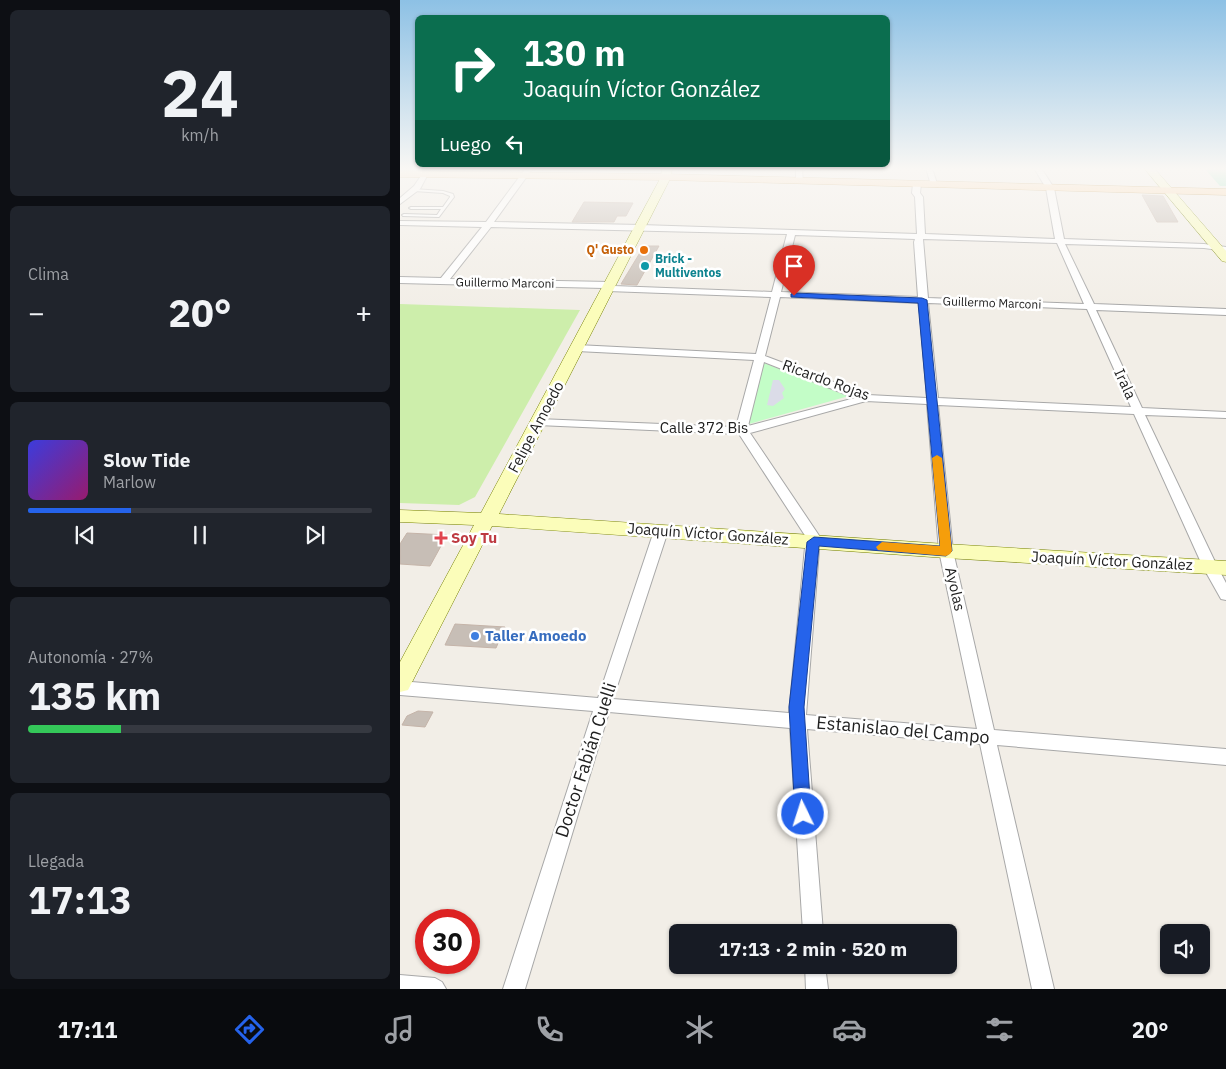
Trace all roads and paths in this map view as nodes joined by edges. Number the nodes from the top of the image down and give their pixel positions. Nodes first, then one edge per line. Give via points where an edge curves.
1 (439, 214) edge
2 (496, 214) edge
3 (647, 214) edge
4 (920, 214) edge
5 (1055, 214) edge
6 (1192, 214) edge
7 (404, 215) dead end
8 (400, 224) edge
9 (488, 225) junction
10 (641, 227) junction
11 (792, 232) junction
12 (921, 236) junction
13 (1060, 241) junction
14 (1222, 248) edge
15 (1226, 258) edge
16 (400, 280) edge
17 (443, 281) junction
18 (609, 287) junction
19 (776, 295) junction
20 (922, 300) junction
21 (1089, 307) junction
22 (1226, 312) edge
23 (577, 348) junction
24 (759, 357) junction
25 (866, 398) junction
26 (931, 401) junction
27 (1138, 410) junction
28 (1226, 414) edge
29 (538, 422) junction
30 (743, 431) junction
31 (400, 516) edge
32 (487, 519) junction
33 (660, 531) junction
34 (814, 542) junction
35 (946, 551) junction
36 (1218, 567) edge
37 (1226, 595) edge
38 (400, 684) edge
39 (400, 688) edge
40 (603, 706) junction
41 (797, 721) junction
42 (988, 738) junction
43 (1226, 758) edge
44 (812, 924) edge
45 (816, 974) edge
46 (400, 985) edge
47 (436, 989) edge
48 (514, 989) edge
49 (817, 989) edge
50 (1043, 989) edge

1 - 7 lane
2 - 9 street
3 - 10 street, Felipe Amoedo
4 - 12 street, Ayolas
5 - 13 street, Irala
6 - 14 street
8 - 9 street
9 - 10 street
9 - 17 street
10 - 11 street
10 - 18 street, Felipe Amoedo
11 - 12 street
11 - 19 street
12 - 13 street
12 - 20 street, Ayolas via 918,242
13 - 14 street
13 - 21 street, Irala
14 - 15 street
16 - 17 street, Guillermo Marconi
17 - 18 street, Guillermo Marconi
18 - 19 street, Guillermo Marconi
18 - 23 street, Felipe Amoedo
19 - 20 street, Guillermo Marconi
19 - 24 street
20 - 21 street, Guillermo Marconi
20 - 26 street, Ayolas
21 - 22 street, Guillermo Marconi
21 - 27 street, Irala
23 - 24 street, Ricardo Rojas
23 - 29 street, Felipe Amoedo
24 - 25 street, Ricardo Rojas
24 - 30 street
25 - 26 street, Ricardo Rojas
25 - 30 street, Calle 372 Bis
26 - 27 street, Ricardo Rojas
26 - 35 street, Ayolas
27 - 28 street, Ricardo Rojas
27 - 36 street, Irala
29 - 30 street, Calle 372 Bis
29 - 32 street, Felipe Amoedo
30 - 34 street via 811,532
31 - 32 street, Joaquín Víctor González
32 - 33 street, Joaquín Víctor González
32 - 38 street, Felipe Amoedo
33 - 34 street, Joaquín Víctor González
33 - 40 street, Doctor Fabián Cuelli
34 - 35 street, Joaquín Víctor González
34 - 41 street
35 - 36 street, Joaquín Víctor González
35 - 42 street, Ayolas
36 - 37 street, Irala
39 - 40 street, Estanislao del Campo
40 - 41 street, Estanislao del Campo
40 - 48 street, Doctor Fabián Cuelli
41 - 42 street, Estanislao del Campo
41 - 44 street
42 - 43 street, Estanislao del Campo
42 - 50 street, Ayolas
45 - 49 street
46 - 47 street

